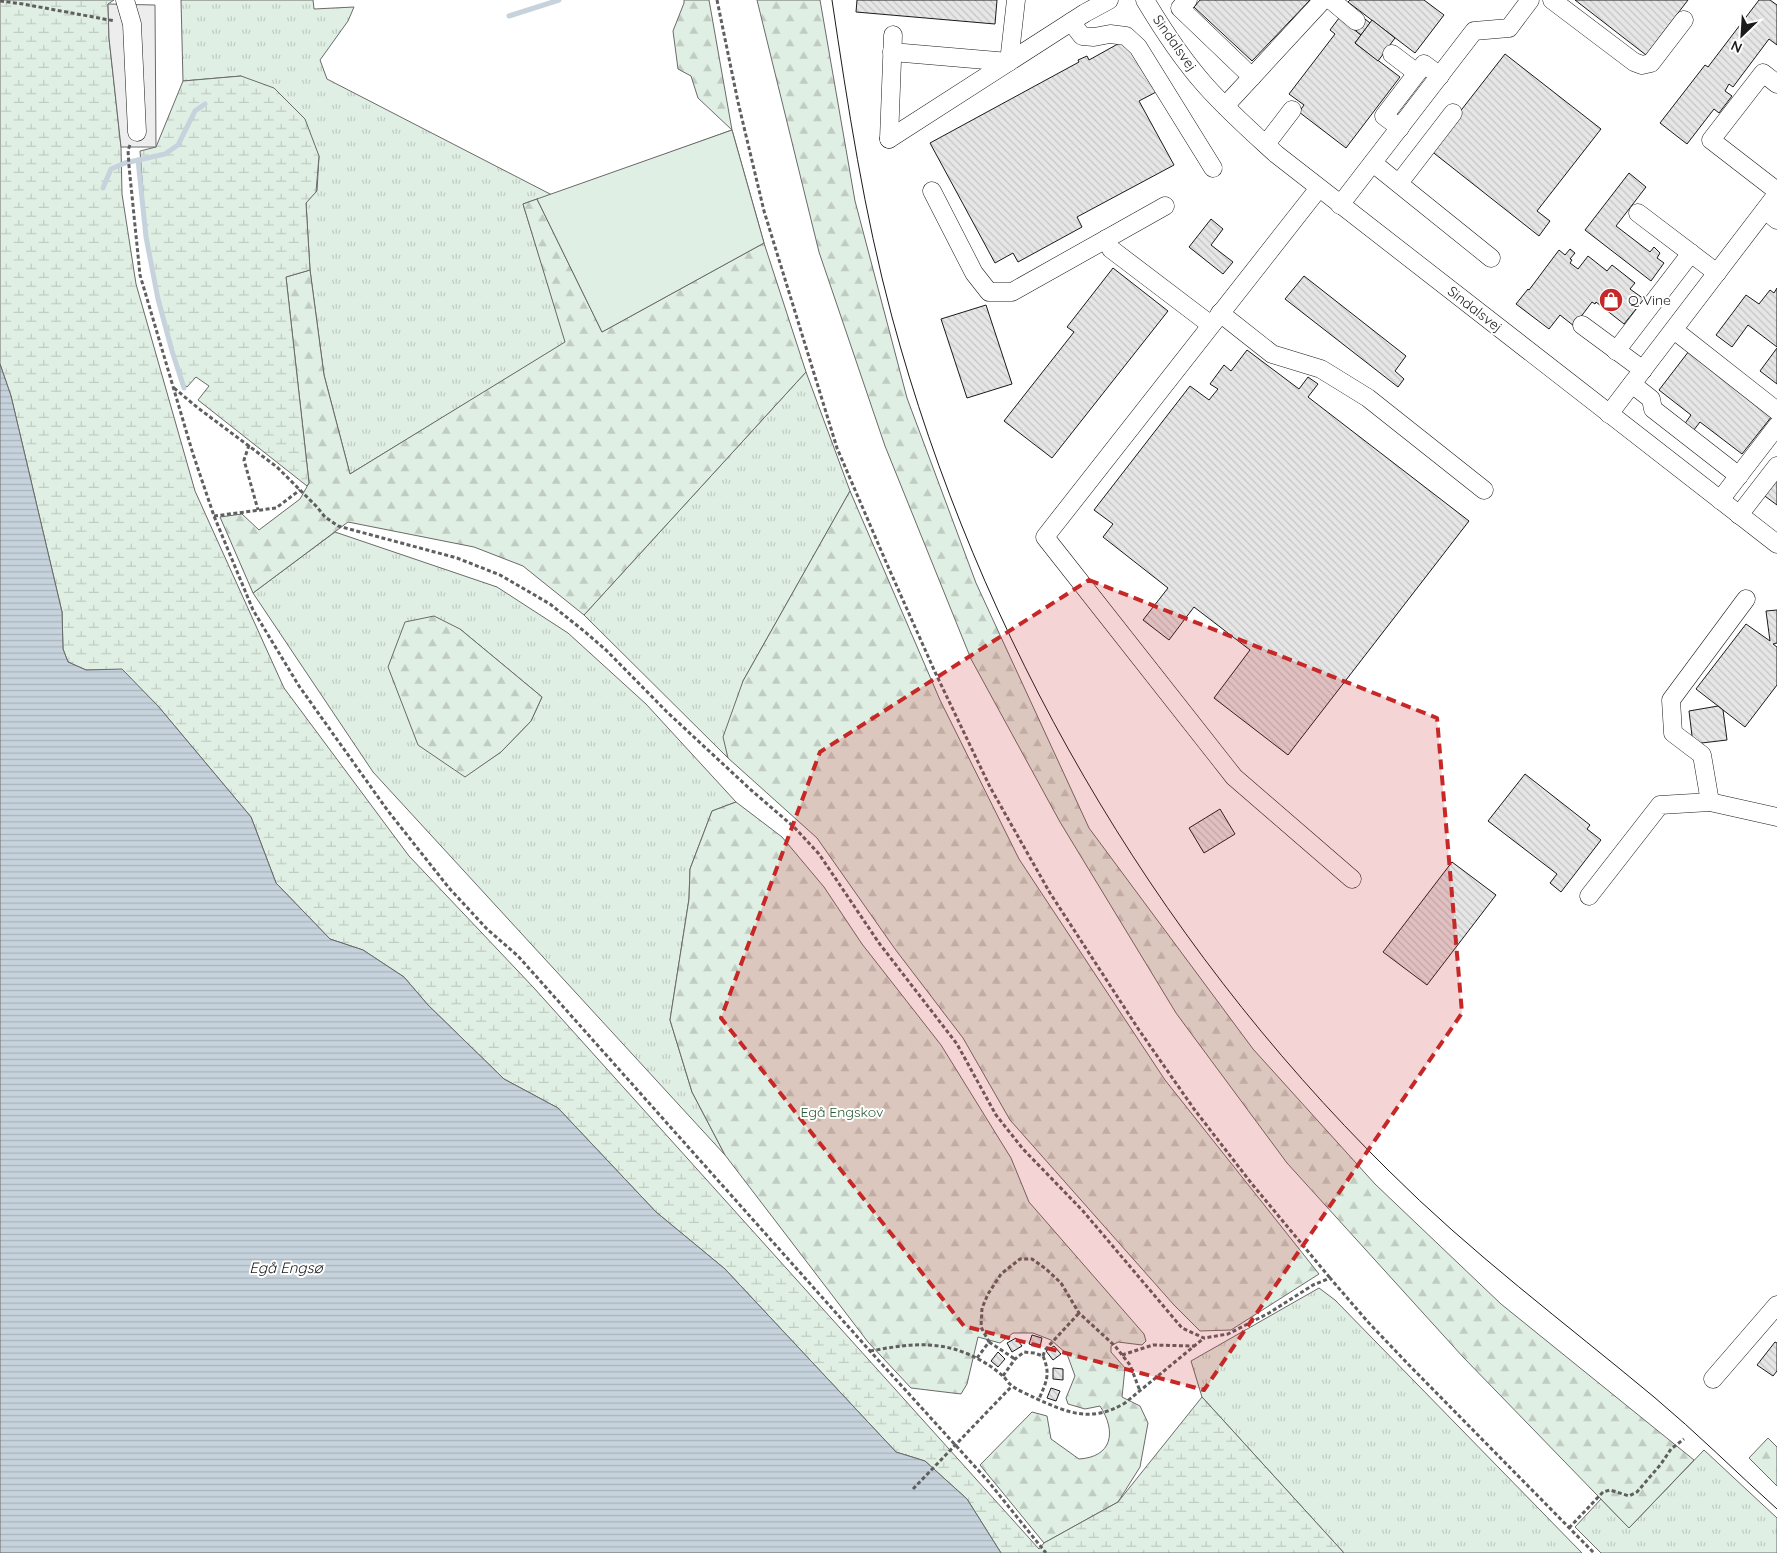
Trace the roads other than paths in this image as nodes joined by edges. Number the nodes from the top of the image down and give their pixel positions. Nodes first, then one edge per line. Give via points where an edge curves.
1 (125, 0) edge
2 (1016, 0) edge
3 (1109, 0) edge
4 (1145, 0) edge
5 (1323, 0) edge
6 (1331, 0) edge
7 (1530, 0) edge
8 (1552, 0) edge
9 (1184, 4) edge
10 (1157, 20) junction
11 (1684, 20) dead end
12 (1356, 21) dead end
13 (1070, 22) junction
14 (1392, 54) dead end
15 (1009, 62) junction
16 (1417, 73) junction
17 (1440, 76) junction
18 (1252, 77) junction
19 (1777, 84) edge
20 (1225, 106) junction
21 (1292, 110) dead end
22 (1453, 112) dead end
23 (1400, 128) junction
24 (137, 132) dead end
25 (1266, 144) junction
26 (1373, 163) junction
27 (1213, 168) dead end
28 (1399, 183) junction
29 (1319, 188) junction
30 (932, 191) dead end
31 (1777, 193) edge
32 (1340, 205) junction
33 (1165, 206) dead end
34 (1638, 212) dead end
35 (1771, 215) edge
36 (1106, 239) junction
37 (1691, 253) junction
38 (1491, 258) dead end
39 (1717, 273) junction
40 (1216, 319) junction
41 (1582, 326) dead end
42 (1674, 330) junction
43 (1616, 351) junction
44 (1637, 377) junction
45 (1777, 411) edge
46 (1609, 414) junction
47 (1777, 426) edge
48 (1777, 466) edge
49 (1739, 476) junction
50 (1484, 490) dead end
51 (1720, 500) junction
52 (1739, 514) junction
53 (1777, 544) edge
54 (1746, 599) dead end
55 (1710, 802) junction
56 (1777, 818) edge
57 (1352, 879) dead end
58 (1589, 896) dead end
59 (1777, 1305) edge
60 (1713, 1379) dead end

1 - 24 street via 132,24
2 - 15 street
3 - 13 street
4 - 10 street, Sindalsvej
5 - 18 street
6 - 12 street
7 - 17 street via 1509,28 1474,31
8 - 11 street via 1642,65 1651,63
9 - 10 street
9 - 18 street
10 - 20 street, Sindalsvej via 1204,84
13 - 15 street
13 - 27 street via 1082,36 1126,36 1138,47
14 - 16 street
15 - 15 street via 889,138 892,44
16 - 17 street via 1424,64
16 - 23 street via 1384,116
17 - 23 street
18 - 20 street
19 - 31 street via 1763,73 1711,140
20 - 25 street, Sindalsvej
21 - 25 street
22 - 28 street
23 - 26 street
25 - 29 street, Sindalsvej
26 - 28 street
26 - 32 street
28 - 38 street
29 - 32 street, Sindalsvej
29 - 40 street
30 - 36 street via 974,273 989,292 1012,292
31 - 35 street
32 - 46 street, Sindalsvej
33 - 36 street
34 - 37 street
35 - 39 street
36 - 40 street via 1111,248
37 - 39 street
37 - 43 street
39 - 42 street
40 - 50 street via 1272,354 1321,369 1368,398
40 - 57 street via 1045,537 1234,777
41 - 43 street
42 - 44 street
42 - 45 street
43 - 44 street
44 - 46 street
44 - 49 street via 1653,409
46 - 51 street, Sindalsvej
47 - 49 street
48 - 52 street
49 - 51 street
51 - 52 street, Sindalsvej
52 - 53 street, Sindalsvej
54 - 55 street via 1671,700 1673,733 1702,755
55 - 56 street
55 - 58 street via 1660,805
59 - 60 street

